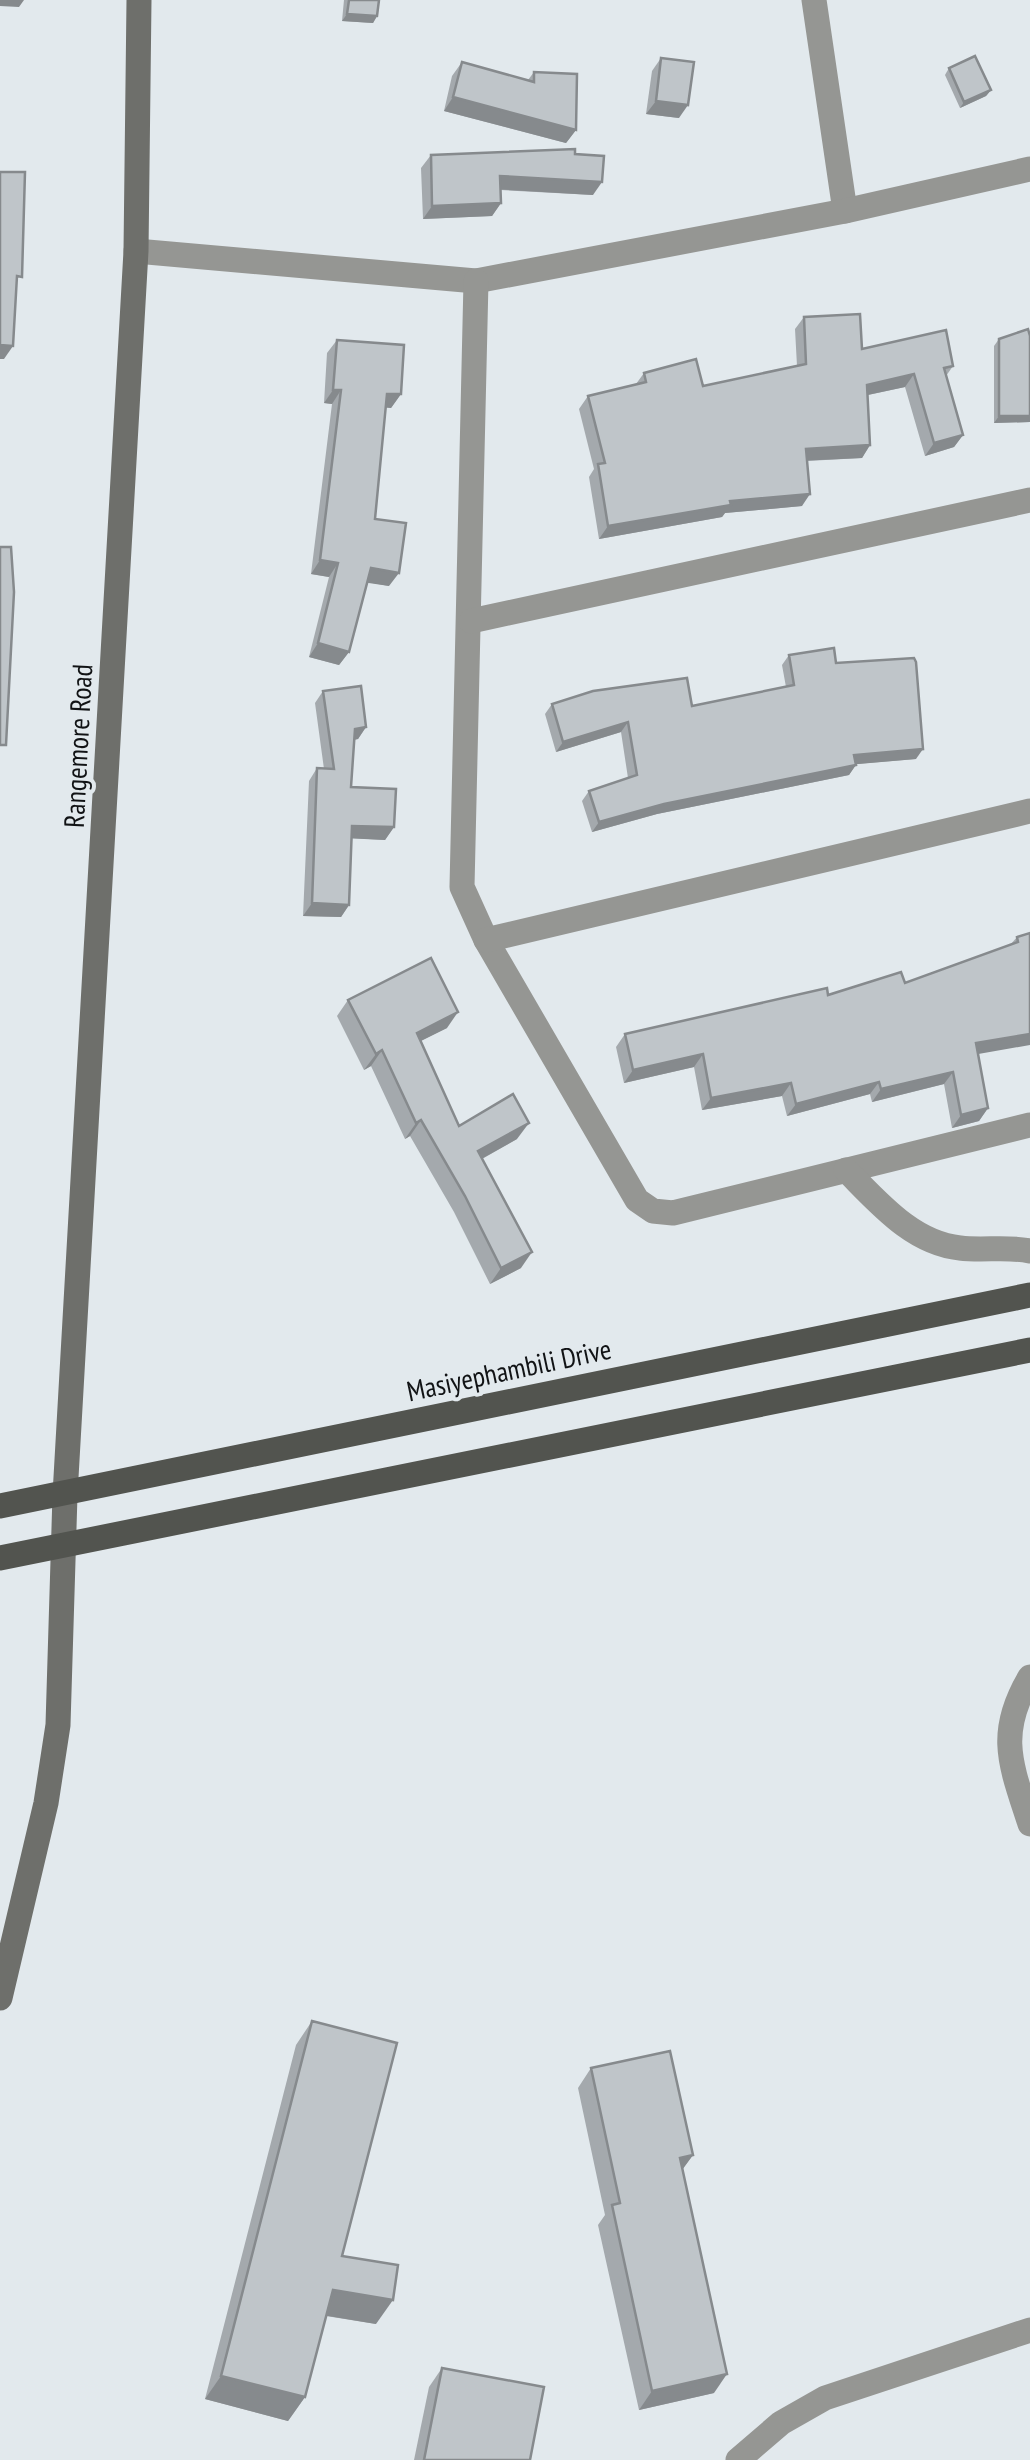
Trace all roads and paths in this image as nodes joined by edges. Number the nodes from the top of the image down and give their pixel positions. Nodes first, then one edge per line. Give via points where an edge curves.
1 (139, 0) edge
2 (814, 0) edge
3 (1030, 169) edge
4 (846, 211) junction
5 (136, 252) junction
6 (476, 282) junction
7 (1030, 500) edge
8 (471, 622) junction
9 (1030, 811) edge
10 (486, 940) junction
11 (1030, 1125) edge
12 (846, 1170) junction
13 (1030, 1250) edge
14 (1030, 1295) edge
15 (1030, 1350) edge
16 (65, 1494) junction
17 (0, 1506) edge
18 (64, 1548) junction
19 (0, 1558) edge
20 (1030, 1677) edge
21 (1030, 1824) edge
22 (0, 1998) edge
23 (1030, 2330) edge
24 (738, 2460) edge

1 - 5 street, Rangemore Road
2 - 4 street
3 - 4 street
4 - 6 street
5 - 6 street
5 - 16 street, Rangemore Road
6 - 8 street
7 - 8 street
8 - 10 street via 459,868
9 - 10 street
10 - 12 street via 644,1206 673,1213
11 - 12 street
12 - 13 street via 929,1240 965,1249
14 - 16 main road, Masiyephambili Drive
15 - 18 main road
16 - 17 main road, Masiyephambili Drive
16 - 18 street, Rangemore Road
18 - 19 main road
18 - 22 street, Rangemore Road via 58,1726
20 - 21 street via 1013,1709 1006,1750
23 - 24 street via 825,2398 781,2423

